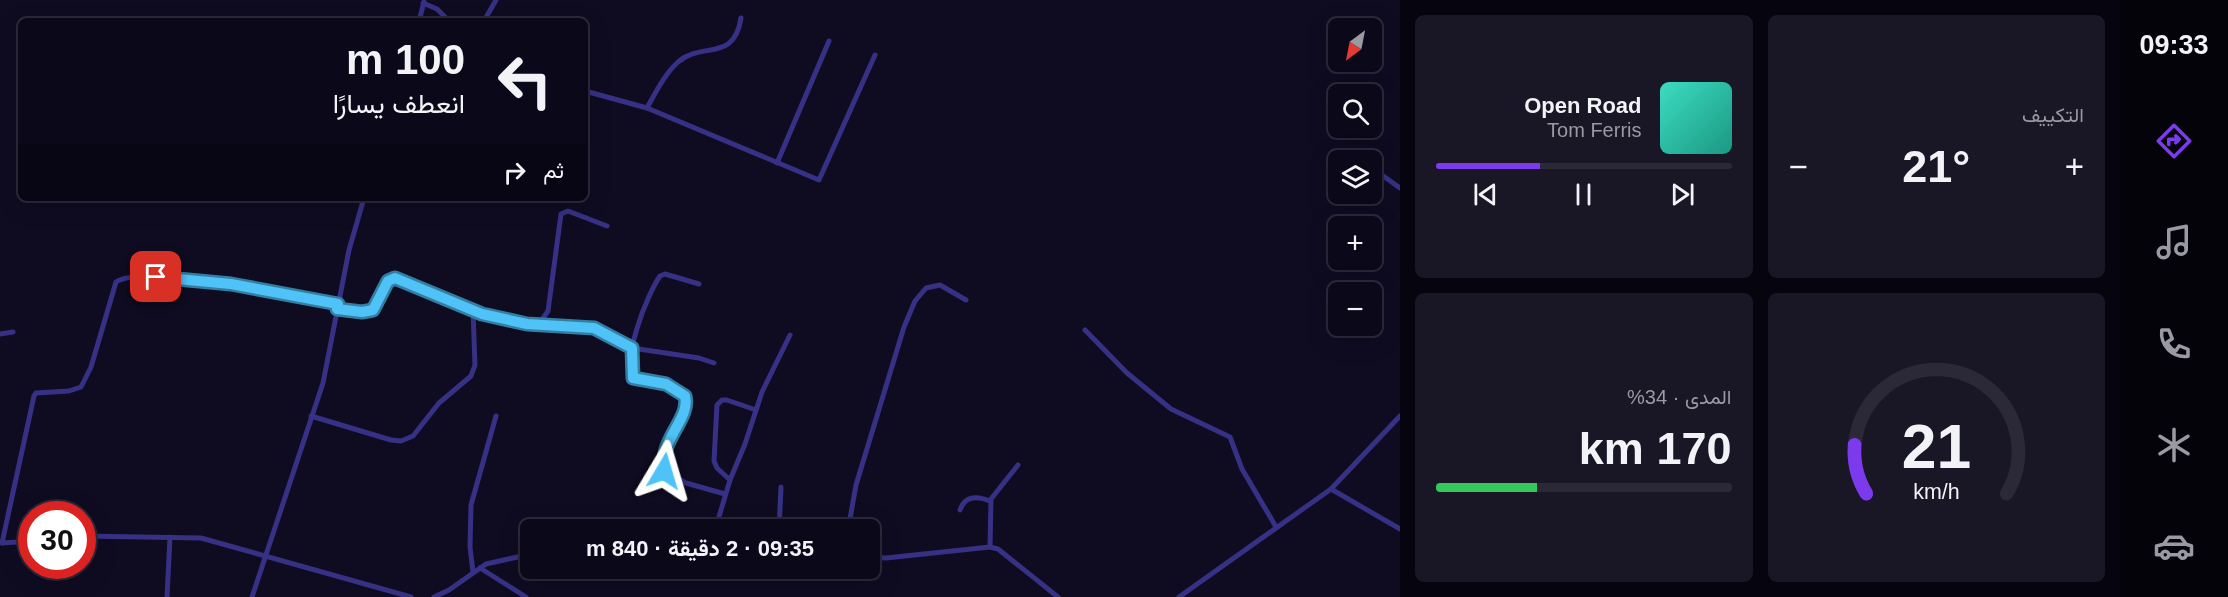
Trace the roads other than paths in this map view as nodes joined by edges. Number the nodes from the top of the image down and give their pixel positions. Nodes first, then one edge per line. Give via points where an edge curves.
1 (496, 0) edge
2 (424, 2) edge
3 (420, 18) edge
4 (446, 18) edge
5 (486, 18) edge
6 (741, 18) dead end
7 (829, 41) dead end
8 (875, 55) dead end
9 (588, 92) edge
10 (647, 108) junction
11 (777, 163) junction
12 (1382, 175) edge
13 (1400, 188) edge
14 (363, 201) edge
15 (607, 225) dead end
16 (699, 285) dead end
17 (966, 300) dead end
18 (338, 307) junction
19 (473, 311) junction
20 (539, 324) junction
21 (1085, 330) dead end
22 (13, 332) dead end
23 (0, 334) edge
24 (790, 335) dead end
25 (632, 348) junction
26 (714, 363) dead end
27 (756, 410) junction
28 (311, 416) junction
29 (1400, 416) edge
30 (496, 417) dead end
31 (1018, 465) dead end
32 (730, 480) junction
33 (781, 487) dead end
34 (1331, 489) junction
35 (725, 494) junction
36 (990, 501) junction
37 (960, 510) dead end
38 (718, 519) edge
39 (780, 519) edge
40 (850, 519) edge
41 (1276, 527) junction
42 (1400, 529) edge
43 (96, 536) edge
44 (170, 537) junction
45 (18, 542) edge
46 (1, 543) edge
47 (990, 547) junction
48 (520, 556) edge
49 (880, 556) edge
50 (265, 557) junction
51 (480, 568) junction
52 (473, 572) junction
53 (167, 597) edge
54 (252, 597) edge
55 (411, 597) edge
56 (434, 597) edge
57 (526, 597) edge
58 (1058, 597) edge
59 (1179, 597) edge

1 - 5 street
2 - 3 street
2 - 4 street
6 - 10 street via 725,48 680,60 666,75
7 - 11 street
8 - 11 street via 822,177 815,179
9 - 10 street
10 - 11 street
12 - 13 street
14 - 18 street
15 - 20 street via 568,211 561,214 548,311
16 - 25 street via 665,274 660,276 640,316
17 - 40 street via 940,285 926,288 915,301 856,486
18 - 19 street via 373,310 388,281 395,278
18 - 28 street via 323,383
18 - 46 street via 183,278 119,280 81,387 34,396
19 - 20 street via 517,323
19 - 28 street via 473,370 413,436 391,441
20 - 25 street via 594,328
21 - 41 street via 1127,373 1171,409 1230,437 1239,463
22 - 23 street
24 - 27 street
25 - 26 street
25 - 35 street via 633,378 671,386 686,400 677,427 664,448 664,471 686,483
27 - 32 street
27 - 32 street via 727,400 717,405 714,461
28 - 50 street
29 - 34 street
30 - 52 street via 471,505
31 - 36 street
32 - 35 street
33 - 39 street
34 - 41 street
34 - 42 street
35 - 38 street
36 - 37 street via 972,498
36 - 47 street
41 - 59 street
43 - 44 street
44 - 50 street via 201,538
44 - 53 street
45 - 46 street
47 - 49 street
47 - 58 street via 998,549
48 - 51 street via 495,560
50 - 54 street
50 - 55 street
51 - 52 street
51 - 57 street
52 - 56 street

